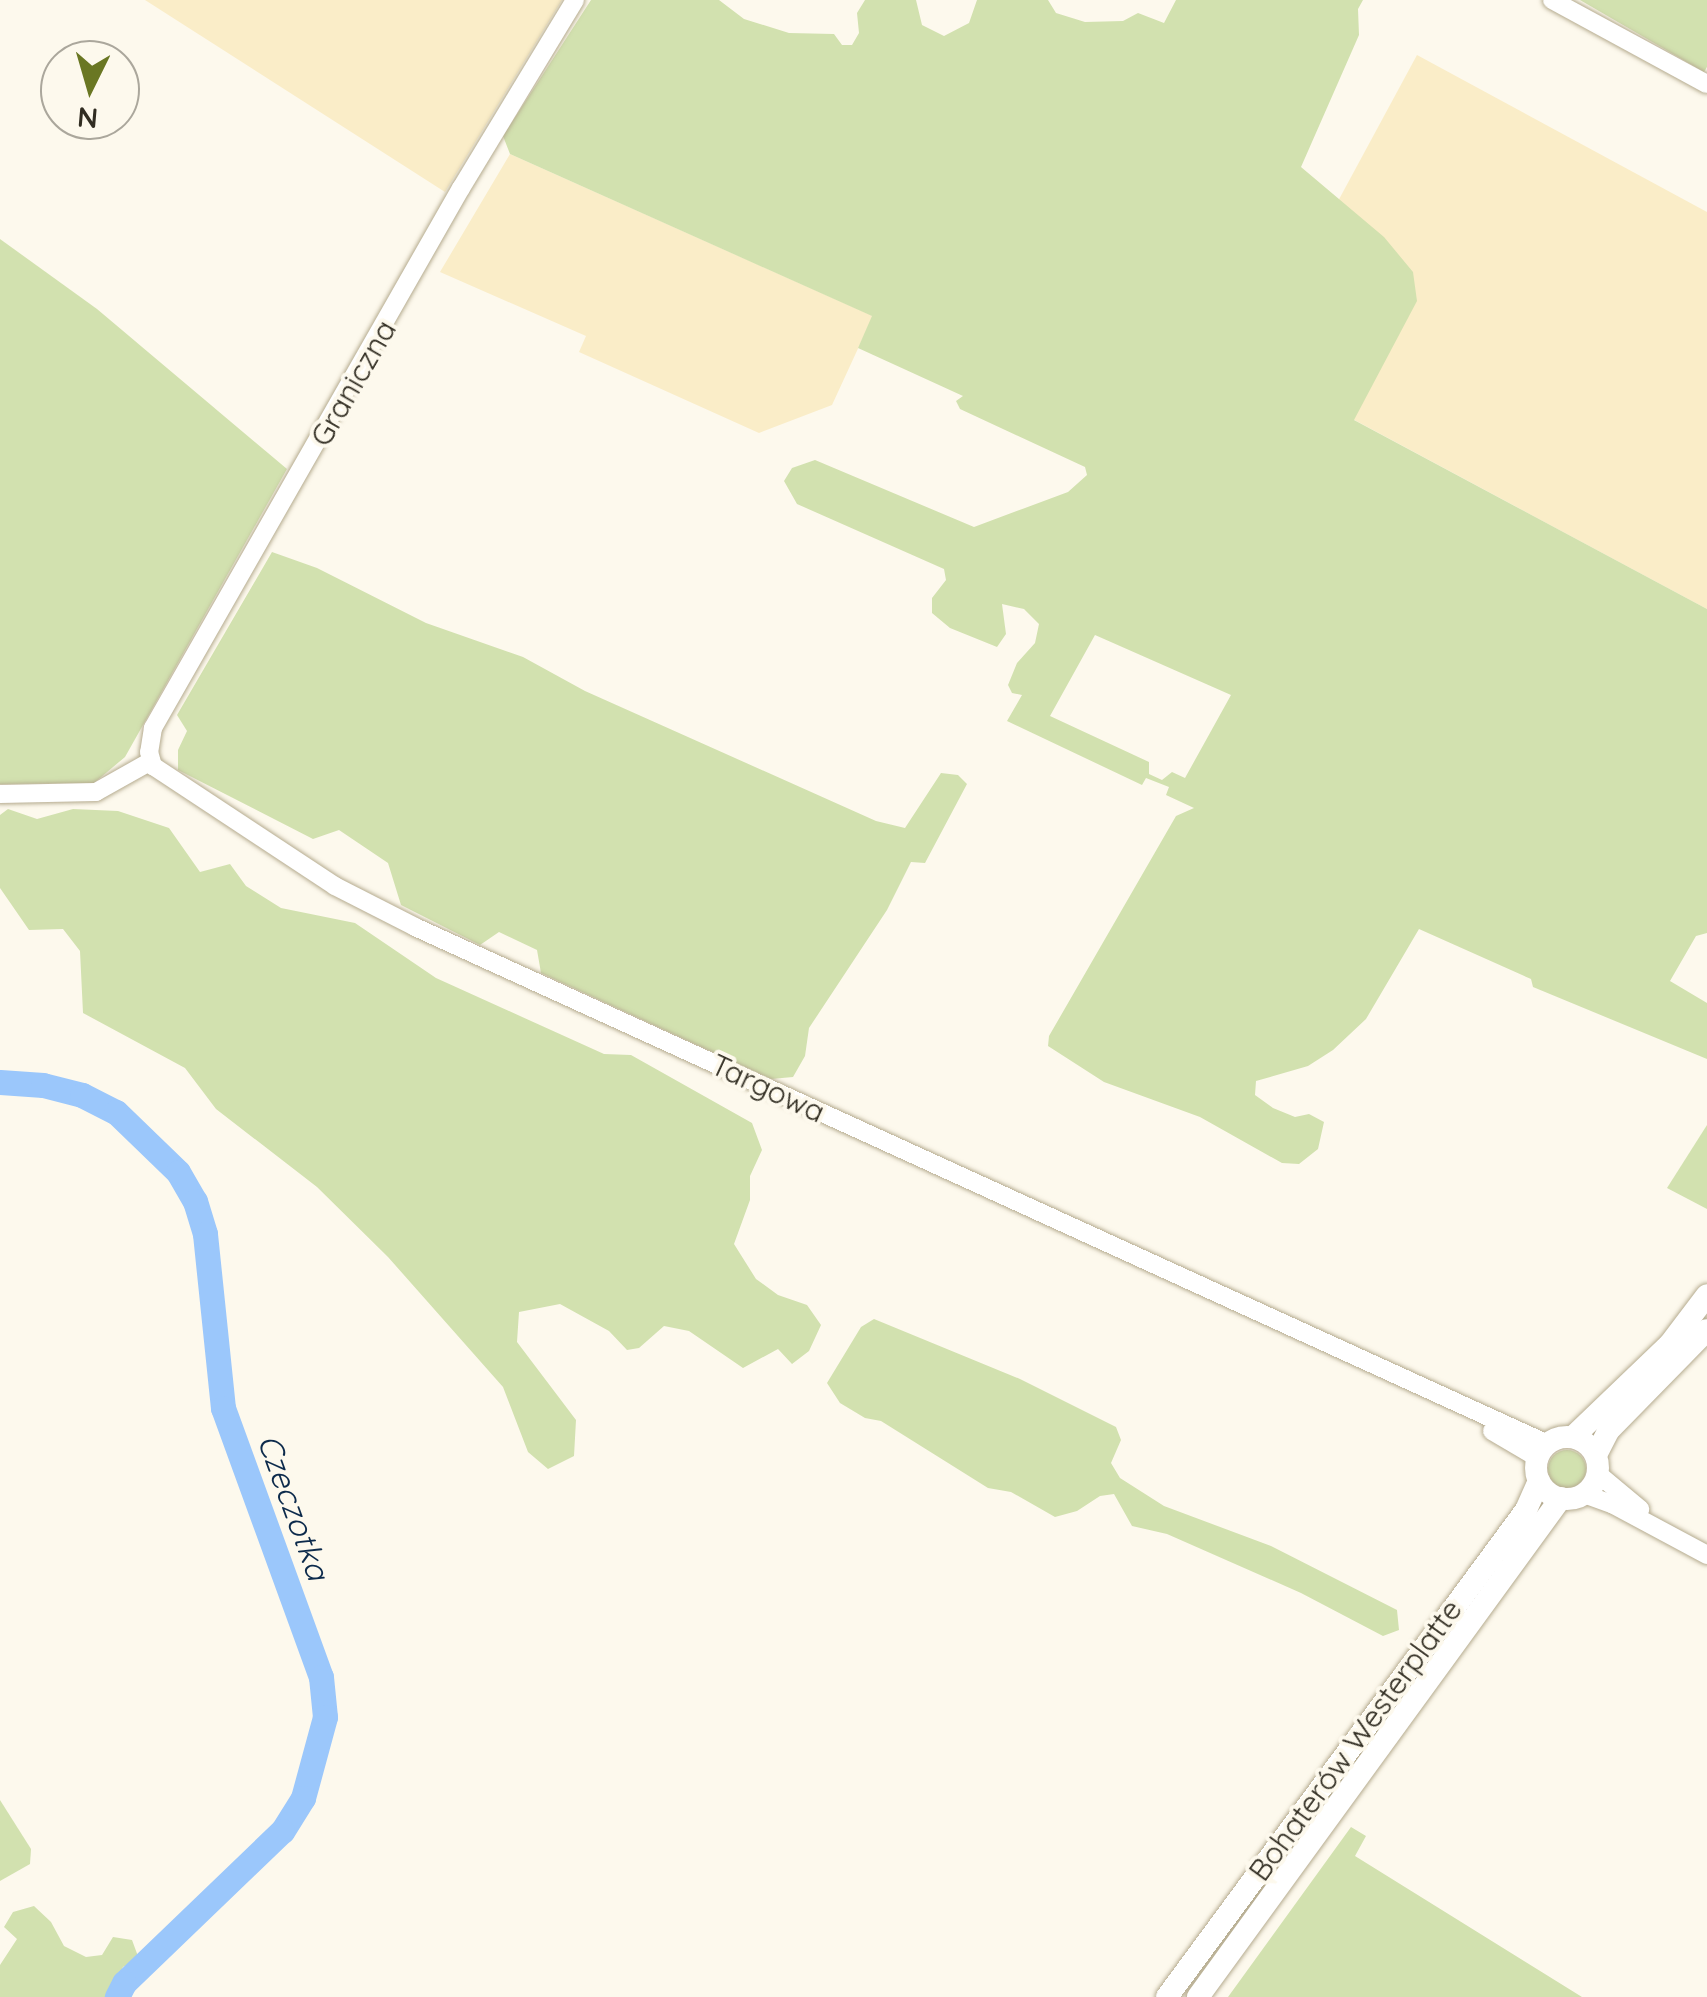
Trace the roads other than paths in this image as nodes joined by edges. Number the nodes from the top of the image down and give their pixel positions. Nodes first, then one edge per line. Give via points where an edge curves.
1 (576, 0) edge
2 (1552, 0) edge
3 (1707, 84) edge
4 (154, 766) junction
5 (0, 794) edge
6 (1707, 1295) edge
7 (1707, 1330) edge
8 (1573, 1437) junction
9 (1541, 1461) junction
10 (1597, 1464) junction
11 (1584, 1494) junction
12 (1560, 1498) junction
13 (1700, 1551) edge
14 (1167, 1997) edge
15 (1198, 1997) edge

1 - 4 street, Graniczna via 153,728
2 - 3 street
4 - 5 street via 89,794
4 - 9 street, Targowa via 336,886 415,928 1395,1378
6 - 8 main road via 1670,1344
7 - 10 main road via 1608,1431
8 - 9 main road
8 - 10 main road
9 - 12 main road
9 - 14 main road, Bohaterów Westerplatte via 1526,1510
10 - 11 main road
10 - 13 street
11 - 12 main road
11 - 13 street
12 - 15 main road, Bohaterów Westerplatte

